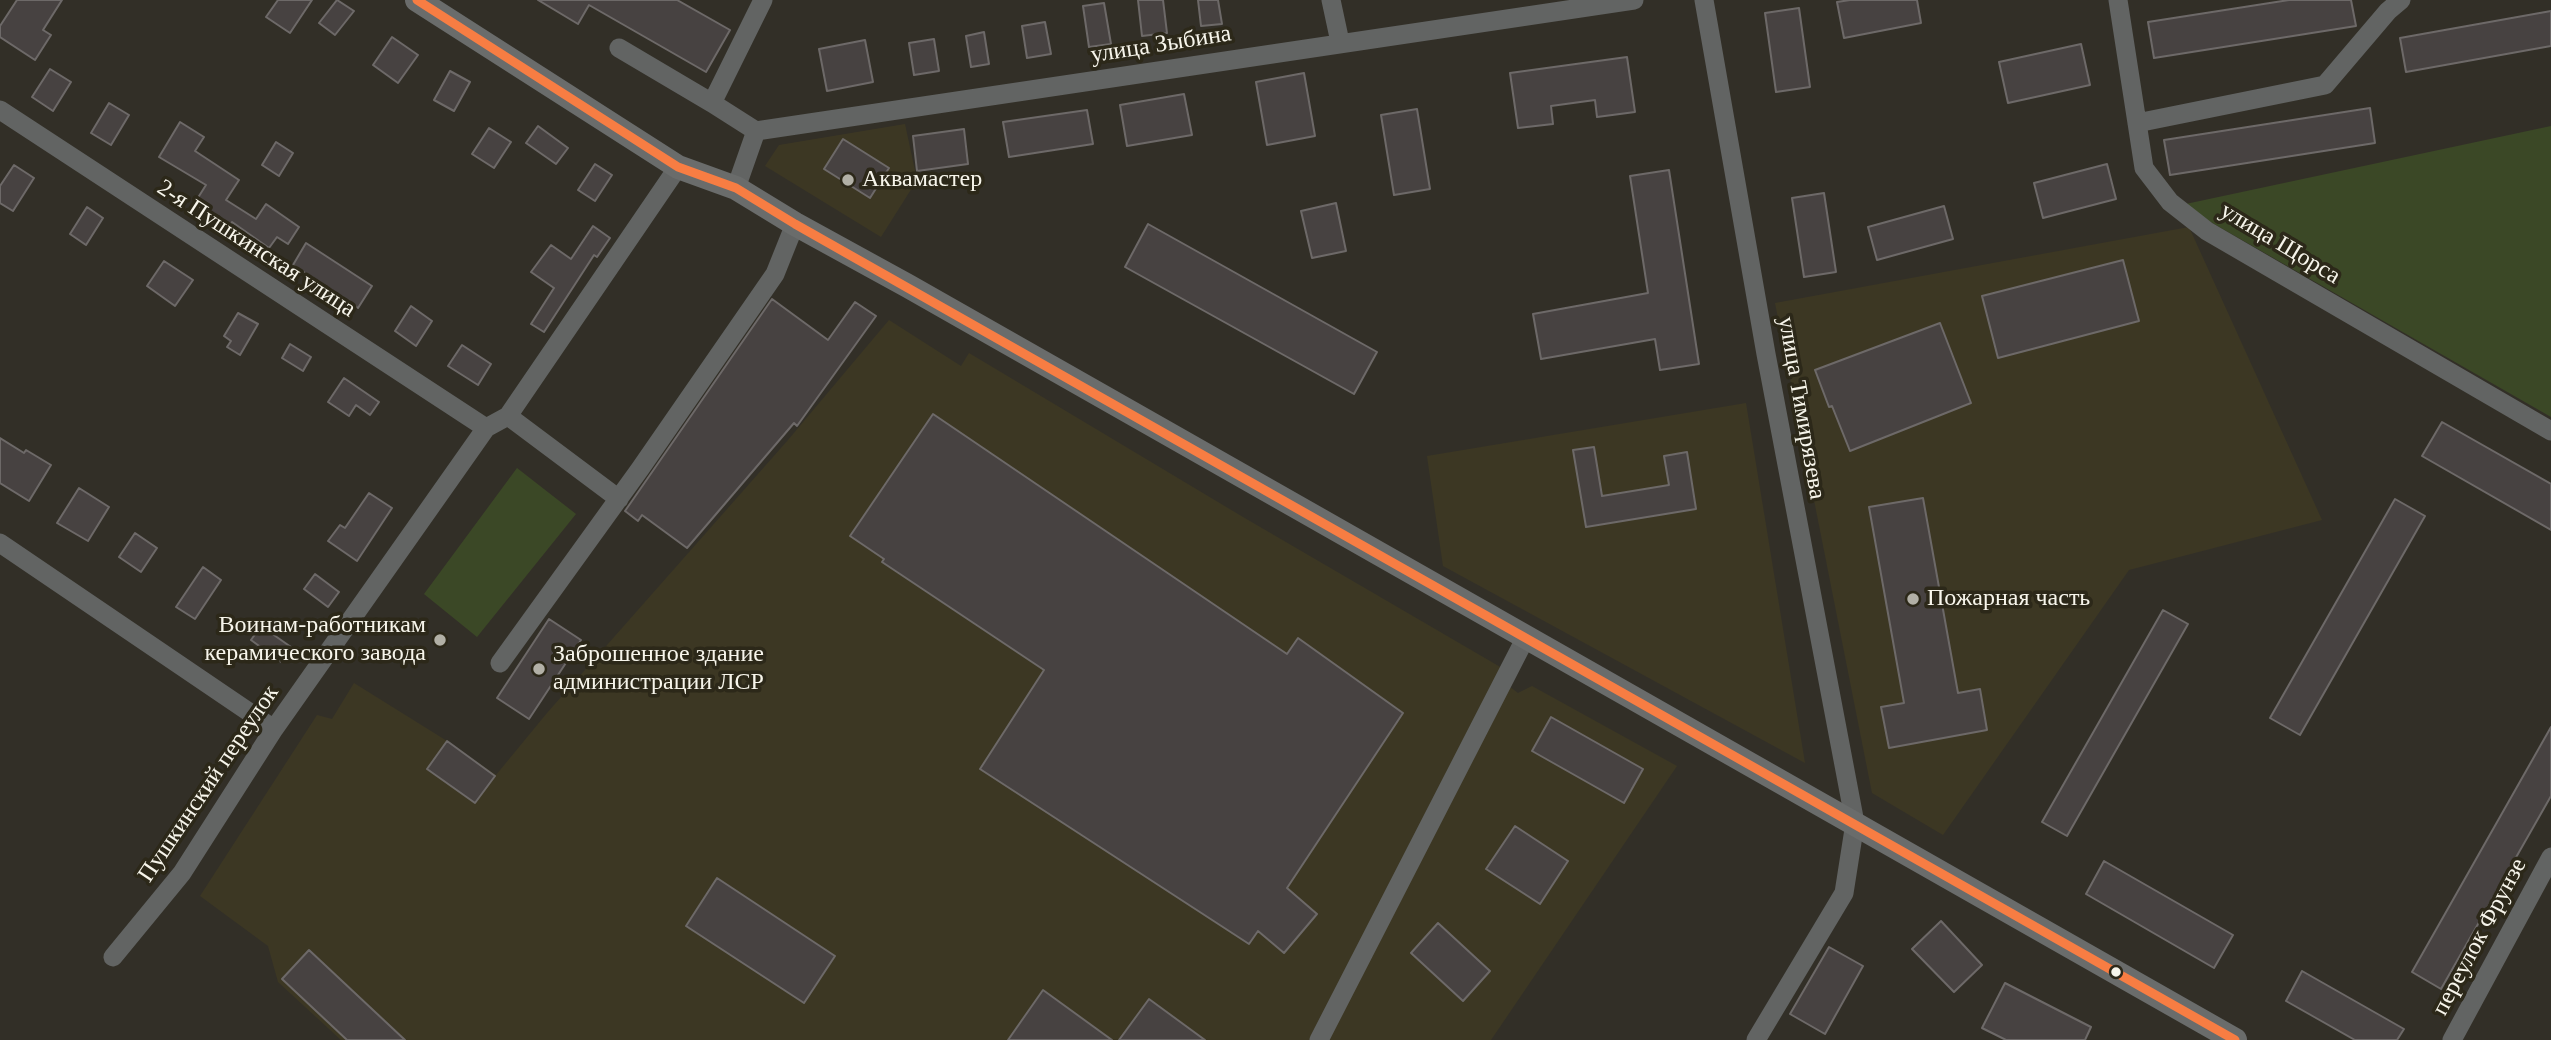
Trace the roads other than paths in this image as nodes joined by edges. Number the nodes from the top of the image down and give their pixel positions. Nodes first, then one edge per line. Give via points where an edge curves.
1 (417, 0) edge
2 (763, 0) edge
3 (1331, 0) edge
4 (1634, 0) edge
5 (1704, 0) edge
6 (2118, 0) edge
7 (2401, 0) edge
8 (1340, 42) junction
9 (619, 48) dead end
10 (712, 103) junction
11 (0, 110) edge
12 (2137, 123) junction
13 (756, 131) junction
14 (678, 167) junction
15 (736, 188) junction
16 (795, 224) junction
17 (508, 416) junction
18 (486, 428) junction
19 (2551, 431) edge
20 (618, 499) junction
21 (0, 543) edge
22 (1526, 637) junction
23 (500, 663) dead end
24 (274, 729) junction
25 (1855, 823) junction
26 (2551, 857) edge
27 (113, 957) dead end
28 (1319, 1040) edge
29 (1756, 1040) edge
30 (2235, 1040) edge
31 (2452, 1040) edge

1 - 14 main road
2 - 10 street
3 - 8 street
4 - 8 street, улица Зыбина
5 - 25 street, улица Тимирязева
6 - 12 street, улица Щорса
7 - 12 street via 2325,85
8 - 13 street, улица Зыбина
9 - 10 street
10 - 13 street
11 - 18 street, 2-я Пушкинская улица
12 - 19 street, улица Щорса via 2144,167 2170,202 2207,231
13 - 15 street
14 - 15 main road
14 - 17 street
15 - 16 main road
16 - 20 street via 775,274
16 - 22 main road
17 - 18 street
17 - 20 street
18 - 24 street, Пушкинский переулок
20 - 23 street
21 - 24 street
22 - 25 main road
22 - 28 street
24 - 27 street, Пушкинский переулок via 182,873
25 - 29 street, улица Тимирязева via 1844,893
25 - 30 main road
26 - 31 street, переулок Фрунзе

